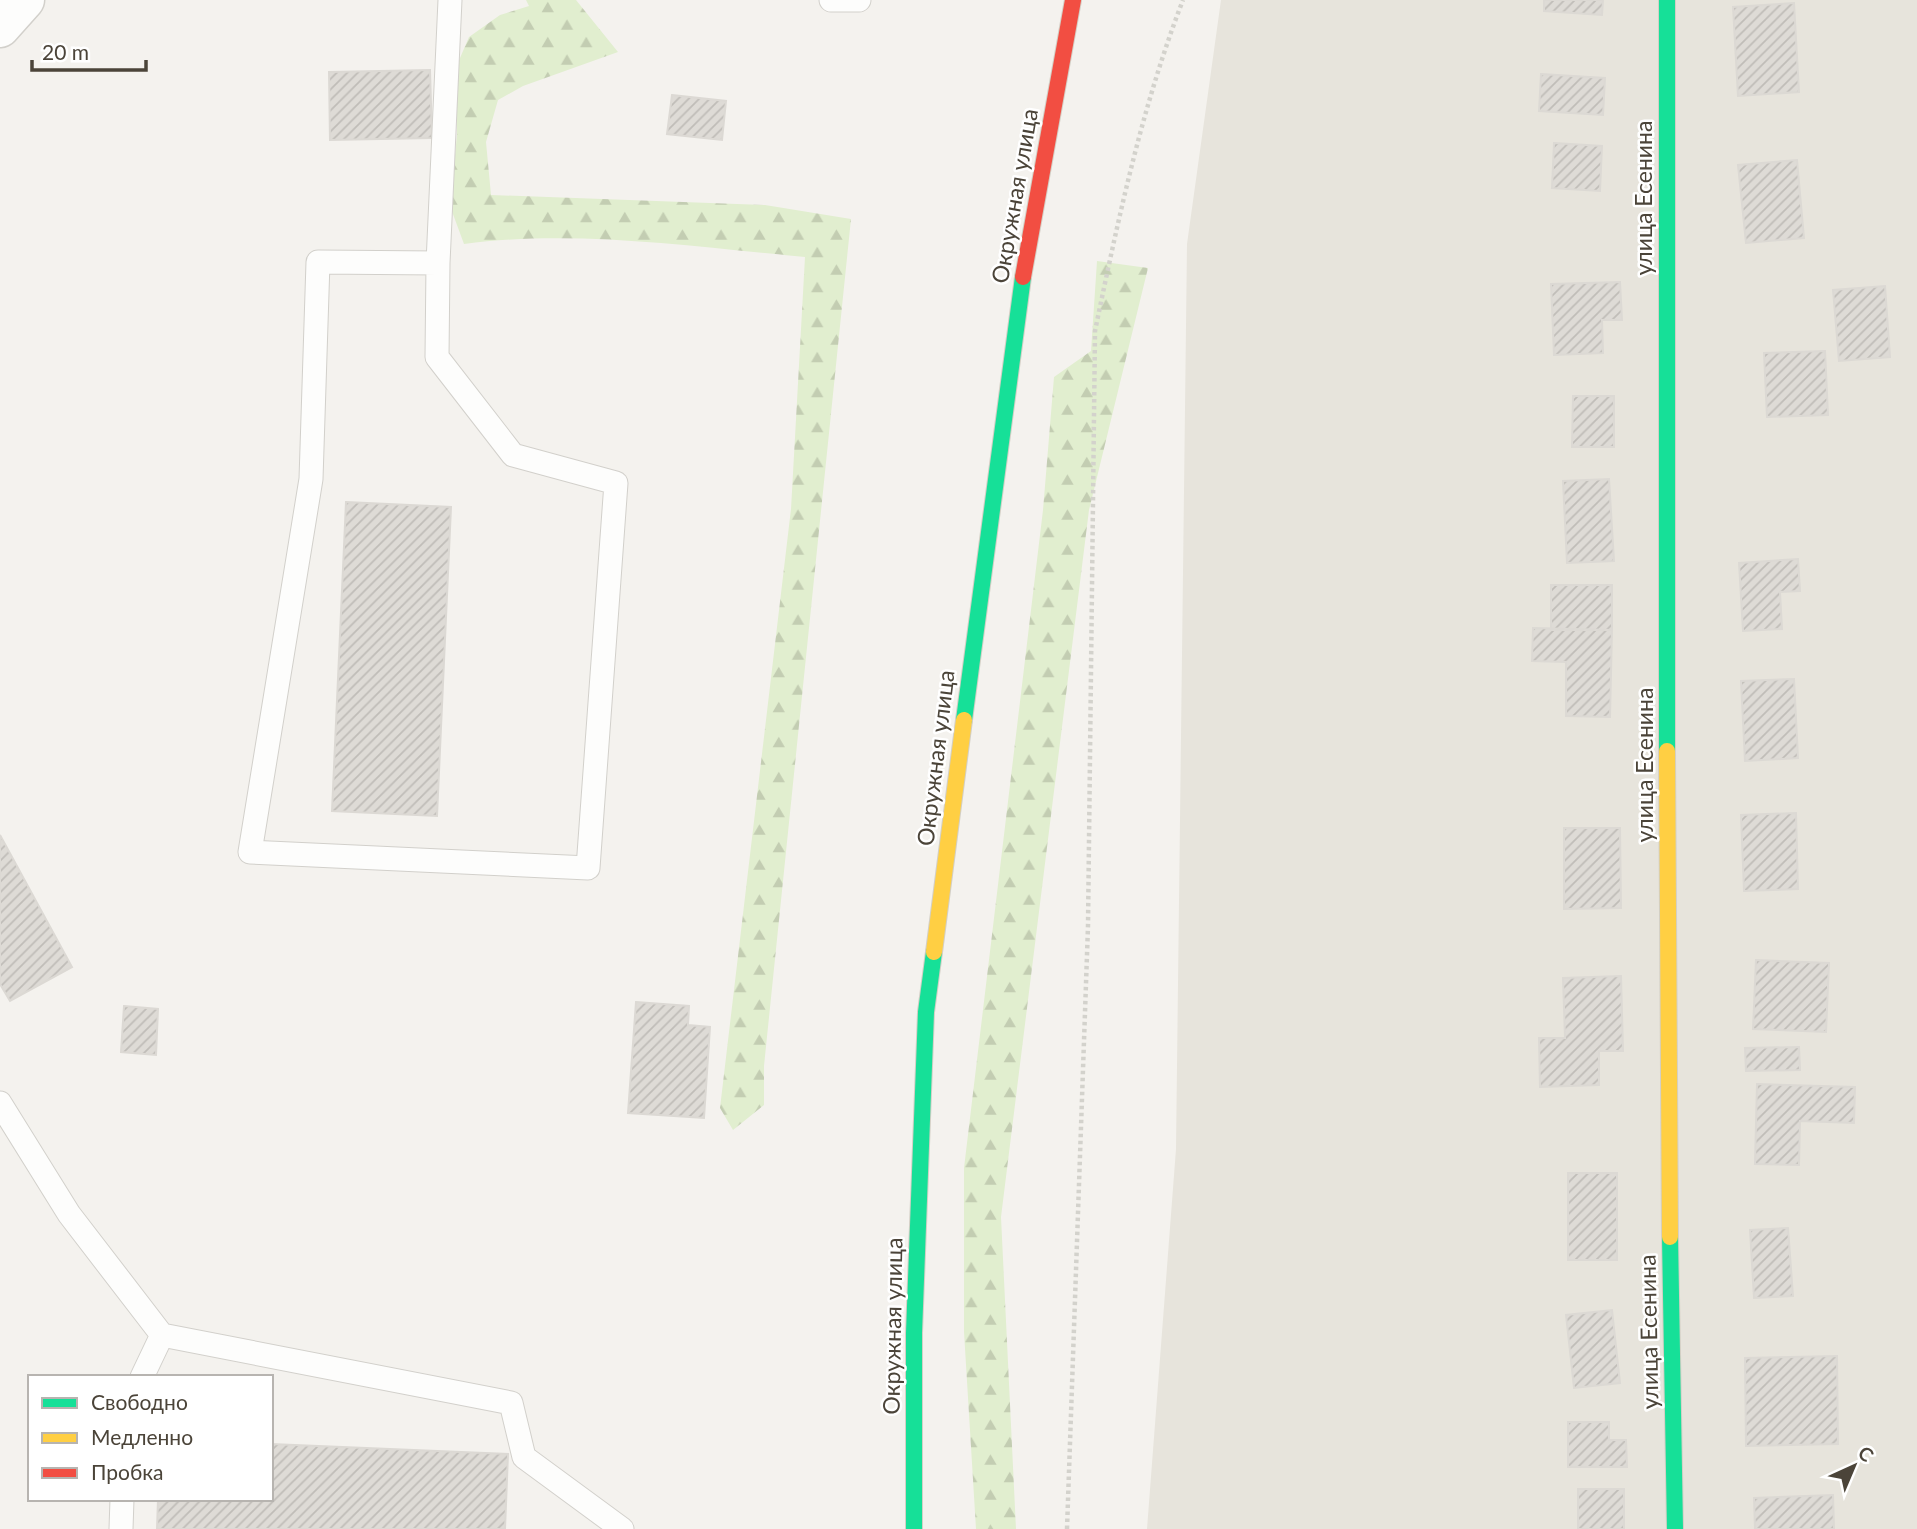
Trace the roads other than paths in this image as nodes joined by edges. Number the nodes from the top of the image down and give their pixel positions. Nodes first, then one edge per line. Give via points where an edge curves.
1 (25, 0) edge
2 (450, 0) edge
3 (831, 0) edge
4 (859, 0) edge
5 (1073, 0) edge
6 (1667, 0) edge
7 (0, 28) edge
8 (438, 263) junction
9 (0, 1103) edge
10 (162, 1335) junction
11 (143, 1375) edge
12 (122, 1501) edge
13 (121, 1529) edge
14 (622, 1529) edge
15 (914, 1529) edge
16 (1675, 1529) edge

1 - 7 street
2 - 8 lane
3 - 4 lane
5 - 15 main road, Окружная улица via 1017,313 926,1012 914,1333
6 - 16 main road, улица Есенина via 1667,1032
8 - 8 lane via 318,262 311,479 250,852 587,868 616,483 513,455 437,357
9 - 10 lane via 69,1214
10 - 11 lane
10 - 14 lane via 511,1402 524,1457
12 - 13 lane

